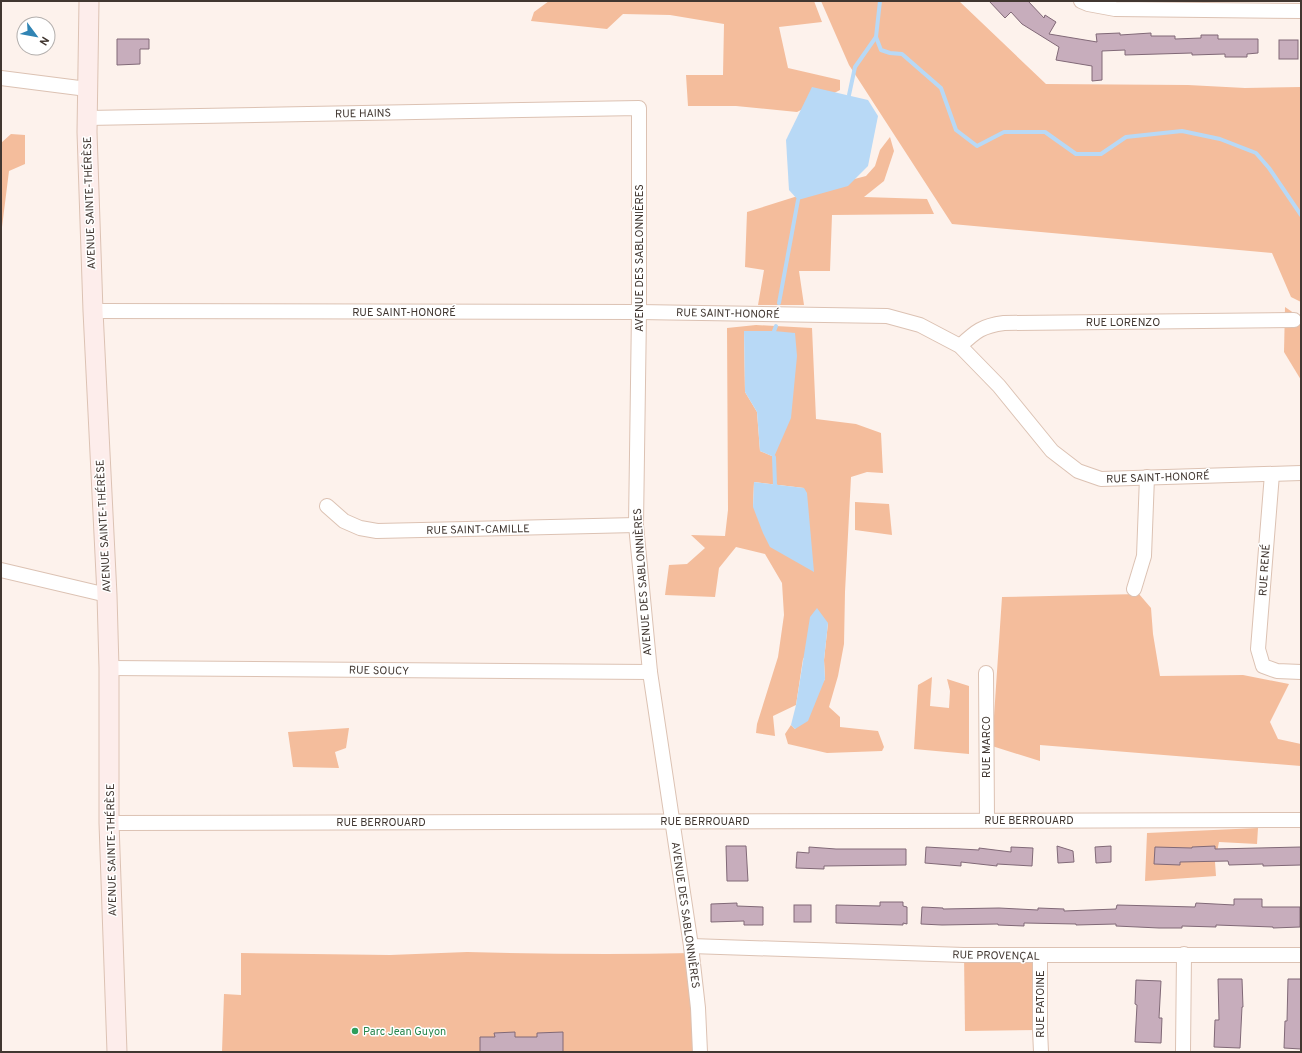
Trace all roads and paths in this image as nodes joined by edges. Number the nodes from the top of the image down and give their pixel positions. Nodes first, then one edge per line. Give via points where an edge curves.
1 (89, 1) edge
2 (1081, 1) edge
3 (1301, 11) edge
4 (1, 78) edge
5 (87, 88) junction
6 (639, 108) joint
7 (87, 118) junction
8 (93, 311) junction
9 (639, 312) junction
10 (1294, 320) dead end
11 (960, 346) junction
12 (1301, 473) edge
13 (1272, 474) junction
14 (1147, 477) junction
15 (327, 506) dead end
16 (636, 525) junction
17 (1, 570) edge
18 (1134, 589) dead end
19 (107, 595) junction
20 (109, 668) junction
21 (650, 672) junction
22 (1301, 672) edge
23 (986, 673) dead end
24 (987, 820) junction
25 (1301, 820) edge
26 (672, 821) junction
27 (110, 823) junction
28 (691, 946) junction
29 (1184, 954) junction
30 (1301, 955) edge
31 (1040, 956) junction
32 (118, 1052) edge
33 (700, 1052) edge
34 (1041, 1052) edge
35 (1183, 1052) edge

1 - 5 street, AVENUE SAINTE-THÉRÈSE
2 - 3 street via 1115,9
4 - 5 street
5 - 7 street, AVENUE SAINTE-THÉRÈSE
6 - 7 street, RUE HAINS
6 - 9 street, AVENUE DES SABLONNIÈRES
7 - 8 street, AVENUE SAINTE-THÉRÈSE
8 - 9 street, RUE SAINT-HONORÉ
8 - 19 street, AVENUE SAINTE-THÉRÈSE
9 - 11 street, RUE SAINT-HONORÉ via 887,316 920,325
9 - 16 street, AVENUE DES SABLONNIÈRES
10 - 11 street, RUE LORENZO via 1004,323 989,325 973,333
11 - 14 street, RUE SAINT-HONORÉ via 999,386 1052,451 1078,470 1100,479
12 - 13 street, RUE SAINT-HONORÉ
13 - 14 street, RUE SAINT-HONORÉ
13 - 22 street, RUE RENÉ via 1258,649 1263,666 1277,671
14 - 18 street via 1144,556
15 - 16 street, RUE SAINT-CAMILLE via 344,521 360,528 377,531
16 - 21 street, AVENUE DES SABLONNIÈRES
17 - 19 street
19 - 20 street, AVENUE SAINTE-THÉRÈSE
20 - 21 street, RUE SOUCY
20 - 27 street, AVENUE SAINTE-THÉRÈSE
21 - 26 street, AVENUE DES SABLONNIÈRES
23 - 24 street, RUE MARCO
24 - 25 street, RUE BERROUARD
24 - 26 street, RUE BERROUARD
26 - 27 street, RUE BERROUARD
26 - 28 street, AVENUE DES SABLONNIÈRES
27 - 32 street, AVENUE SAINTE-THÉRÈSE
28 - 31 street, RUE PROVENÇAL
28 - 33 street, AVENUE DES SABLONNIÈRES
29 - 30 street, RUE PROVENÇAL
29 - 31 street, RUE PROVENÇAL
29 - 35 street
31 - 34 street, RUE PATOINE

